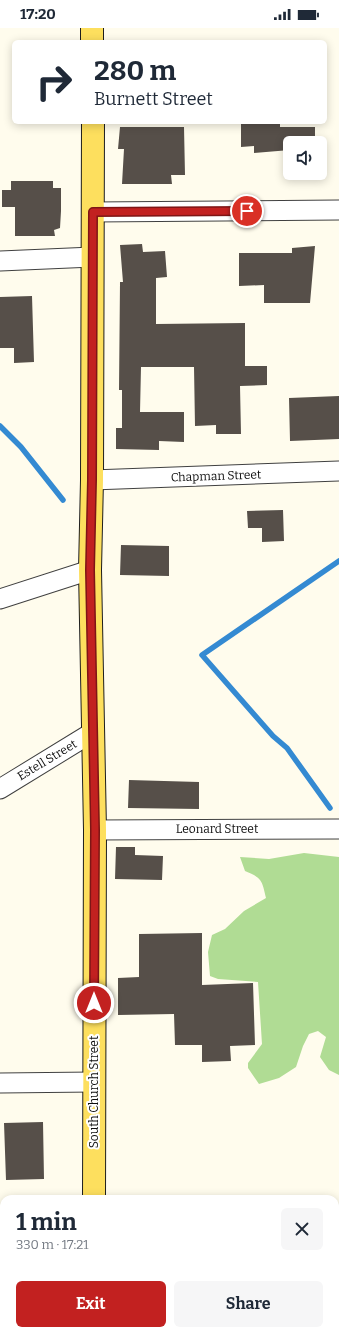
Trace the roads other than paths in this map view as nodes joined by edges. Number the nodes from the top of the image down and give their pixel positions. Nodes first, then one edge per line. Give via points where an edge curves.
1 (92, 28) edge
2 (92, 40) edge
3 (93, 124) edge
4 (339, 210) edge
5 (93, 212) junction
6 (93, 257) junction
7 (0, 261) edge
8 (339, 471) edge
9 (92, 480) junction
10 (90, 570) junction
11 (0, 599) edge
12 (93, 732) junction
13 (0, 789) edge
14 (339, 829) edge
15 (95, 830) junction
16 (0, 1082) edge
17 (94, 1082) junction
18 (94, 1195) edge

1 - 2 main road
3 - 5 main road, South Church Street
4 - 5 street
5 - 6 main road, South Church Street
6 - 7 street
6 - 9 main road, South Church Street
8 - 9 street, Chapman Street
9 - 10 main road, South Church Street
10 - 11 street
10 - 12 main road, South Church Street
12 - 13 street, Estell Street
12 - 15 main road, South Church Street
14 - 15 street, Leonard Street
15 - 17 main road, South Church Street
16 - 17 street
17 - 18 main road, South Church Street

